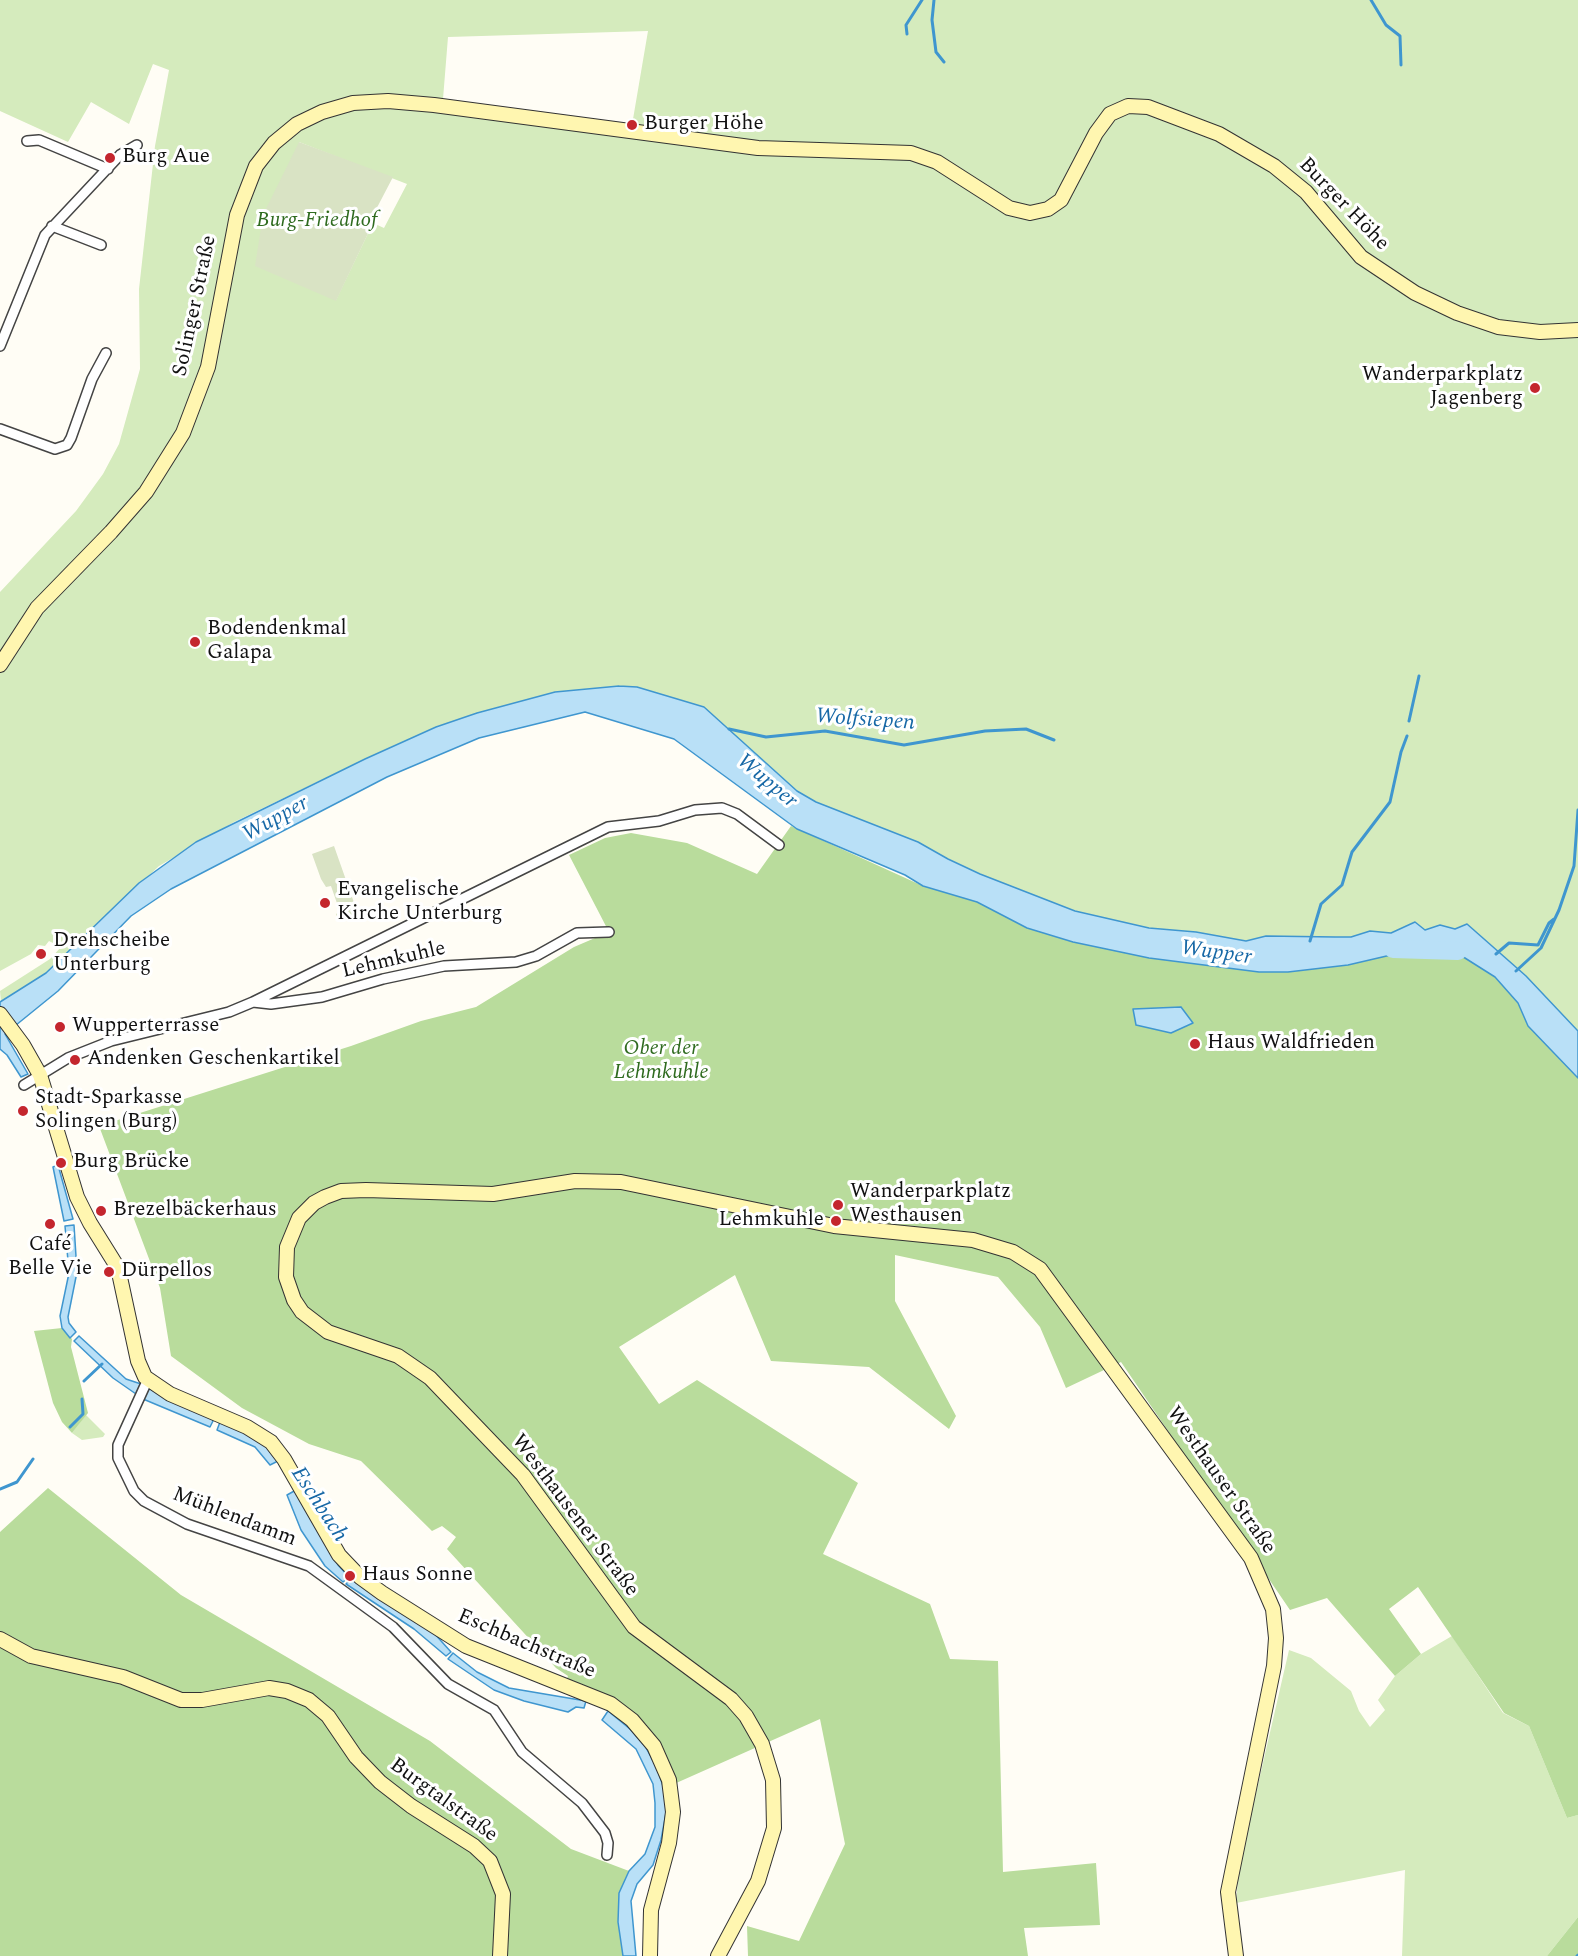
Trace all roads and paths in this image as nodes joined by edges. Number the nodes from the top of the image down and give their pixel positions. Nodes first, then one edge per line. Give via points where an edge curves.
1 (400, 101) joint
2 (27, 141) dead end
3 (137, 145) dead end
4 (108, 169) junction
5 (52, 226) junction
6 (101, 245) dead end
7 (1578, 330) edge
8 (0, 346) edge
9 (106, 353) dead end
10 (0, 429) edge
11 (0, 664) edge
12 (779, 845) dead end
13 (609, 932) dead end
14 (253, 1002) junction
15 (0, 1014) edge
16 (37, 1075) junction
17 (24, 1084) dead end
18 (1013, 1252) joint
19 (147, 1383) junction
20 (0, 1639) edge
21 (607, 1855) dead end
22 (500, 1956) edge
23 (650, 1956) edge
24 (718, 1956) edge
25 (1236, 1956) edge

1 - 7 main road, Burger Höhe via 758,148 911,153 937,162 1008,208 1030,213 1048,209 1061,200 1110,114 1128,106 1148,107 1219,134 1274,166 1306,192 1354,250 1394,281 1472,319 1506,329
1 - 11 main road, Solinger Straße via 362,102 322,112 291,129 262,157 239,206 212,351 183,433 146,492 37,608
2 - 4 street via 39,140
3 - 4 street via 120,155
4 - 5 street
5 - 6 street
5 - 8 street via 39,247
9 - 10 street via 92,379 71,438 64,446 47,447
12 - 14 street via 737,814 722,808 608,827
13 - 14 street, Lehmkuhle via 577,933 536,956 516,962 444,966 322,997 278,1004
14 - 16 street via 229,1012 111,1041
15 - 16 main road via 13,1029
16 - 17 street
16 - 19 main road via 77,1197 118,1268 138,1361
18 - 24 main road, Westhausener Straße via 973,1240 834,1226 621,1182 588,1180 494,1194 341,1191 314,1203 291,1232 285,1257 286,1277 302,1312 328,1332 398,1356 430,1378 523,1475 630,1623 711,1681 750,1722 768,1761 776,1806 774,1828 758,1881
18 - 25 main road, Westhauser Straße via 1040,1269 1065,1300 1251,1557 1273,1609 1274,1666 1228,1893
19 - 21 street, Mühlendamm via 118,1445 128,1483 139,1497 187,1524 309,1566 393,1627 448,1684 494,1710 522,1752 582,1803 605,1833
19 - 23 main road, Eschbachstraße via 247,1427 271,1442 339,1555 382,1593 465,1646 604,1701 638,1726 661,1758 673,1804 671,1832 651,1910
20 - 22 main road, Burgtalstraße via 31,1656 128,1679 175,1699 202,1700 274,1688 309,1700 328,1716 356,1757 380,1782 490,1861 503,1894

